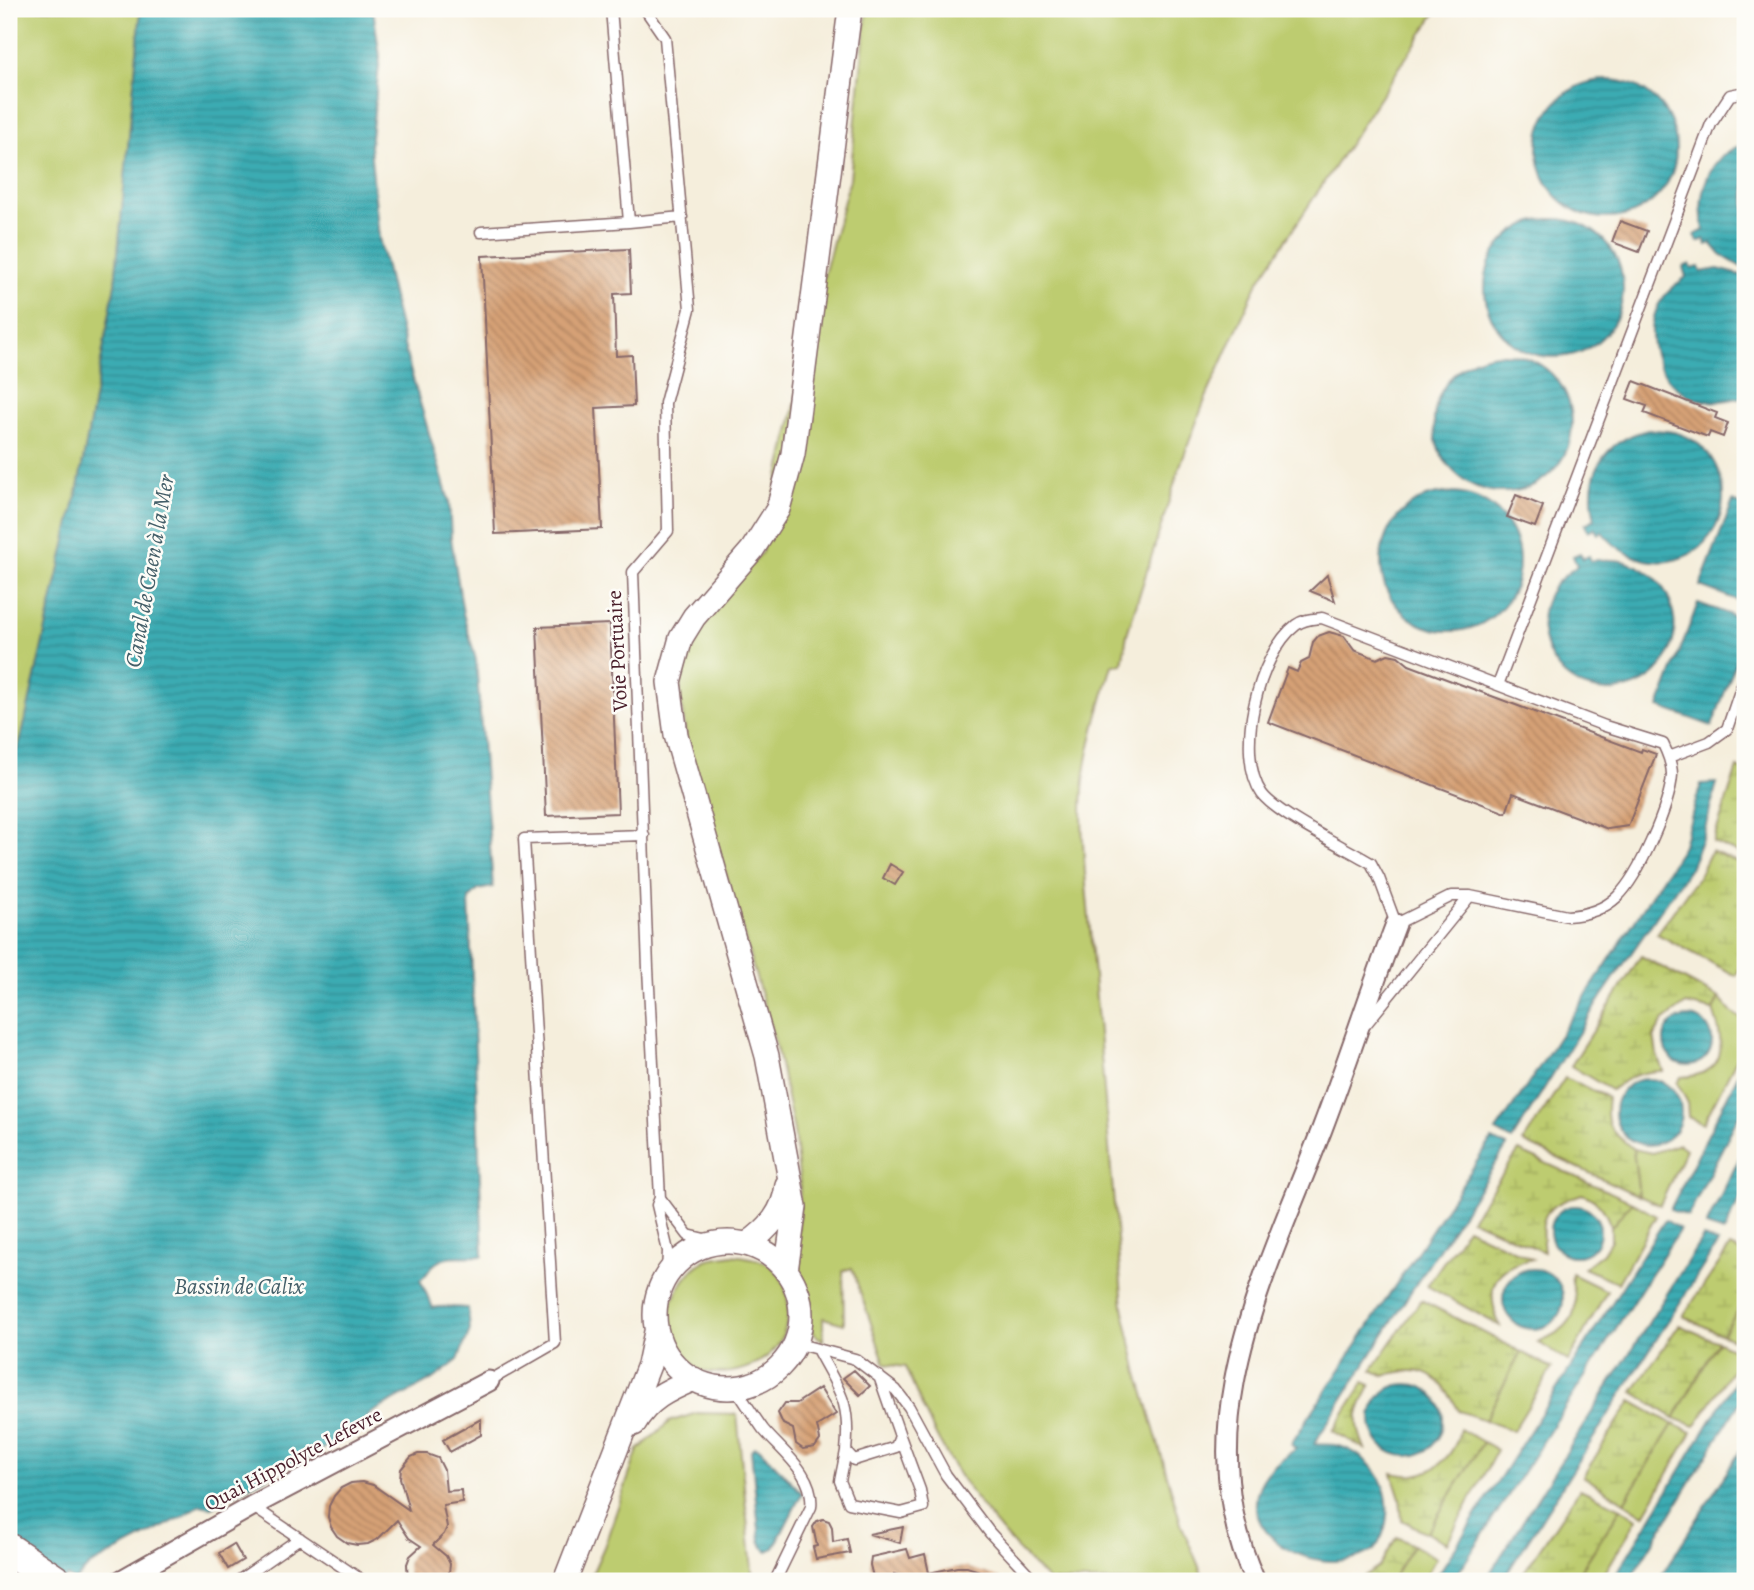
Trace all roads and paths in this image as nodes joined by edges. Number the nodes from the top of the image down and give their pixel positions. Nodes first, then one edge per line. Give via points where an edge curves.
1 (611, 9) edge
2 (645, 9) edge
3 (850, 9) edge
4 (1745, 92) edge
5 (682, 217) junction
6 (629, 222) junction
7 (481, 232) dead end
8 (1745, 676) edge
9 (1498, 685) junction
10 (1669, 757) junction
11 (644, 835) junction
12 (1470, 896) junction
13 (1396, 924) junction
14 (1354, 1038) junction
15 (789, 1168) junction
16 (660, 1194) junction
17 (717, 1242) junction
18 (747, 1244) junction
19 (786, 1270) junction
20 (667, 1274) junction
21 (656, 1332) junction
22 (794, 1343) junction
23 (818, 1351) junction
24 (878, 1376) junction
25 (694, 1380) junction
26 (489, 1381) joint
27 (735, 1387) junction
28 (900, 1436) junction
29 (846, 1451) junction
30 (604, 1483) junction
31 (252, 1506) junction
32 (300, 1538) junction
33 (9, 1550) edge
34 (9, 1576) edge
35 (17, 1581) edge
36 (55, 1581) edge
37 (120, 1581) edge
38 (238, 1581) edge
39 (363, 1581) edge
40 (565, 1581) edge
41 (775, 1581) edge
42 (1035, 1581) edge
43 (1255, 1581) edge

1 - 6 lane
2 - 5 lane, Voie Portuaire via 665,38
3 - 15 street via 793,454 778,509 752,550 681,638 669,682 676,735 767,1056
4 - 9 lane via 1730,95 1711,124
5 - 6 lane
5 - 11 lane, Voie Portuaire via 690,309 665,403 668,531 633,572
6 - 7 lane
8 - 10 lane via 1727,729 1709,742
9 - 10 lane via 1663,744
9 - 13 lane via 1322,618 1295,625 1262,677 1249,736 1252,776 1264,796 1283,812 1371,863
10 - 12 lane via 1670,788 1645,858 1616,897 1583,915 1567,916
11 - 16 lane, Voie Portuaire
11 - 26 lane via 524,839 555,1343
12 - 13 lane via 1452,896
12 - 14 lane
13 - 14 street
14 - 43 street via 1250,1316 1231,1392 1230,1493
15 - 18 street via 785,1201 765,1232
15 - 19 street via 795,1207
16 - 17 lane via 688,1235
16 - 20 lane, Voie Portuaire via 657,1205 668,1251
17 - 18 street
17 - 20 street via 697,1248
18 - 19 street
19 - 22 street via 801,1310
20 - 21 street via 655,1302
21 - 25 street via 670,1360
21 - 30 street via 649,1365
22 - 23 lane
22 - 27 street via 773,1371
23 - 24 lane via 855,1359
23 - 29 lane via 845,1402
24 - 28 lane
24 - 42 lane via 909,1407 946,1475 981,1522
25 - 27 street
25 - 30 street via 655,1397 642,1411
26 - 31 street, Quai Hippolyte Lefevre
27 - 41 lane via 765,1431 798,1467 812,1497
28 - 29 lane via 896,1447 863,1458 854,1460
28 - 29 lane via 923,1507 901,1513 849,1503 840,1481
30 - 40 street
31 - 32 lane
31 - 37 street, Quai Hippolyte Lefevre
32 - 38 lane
32 - 39 lane
33 - 36 highway
34 - 35 highway

